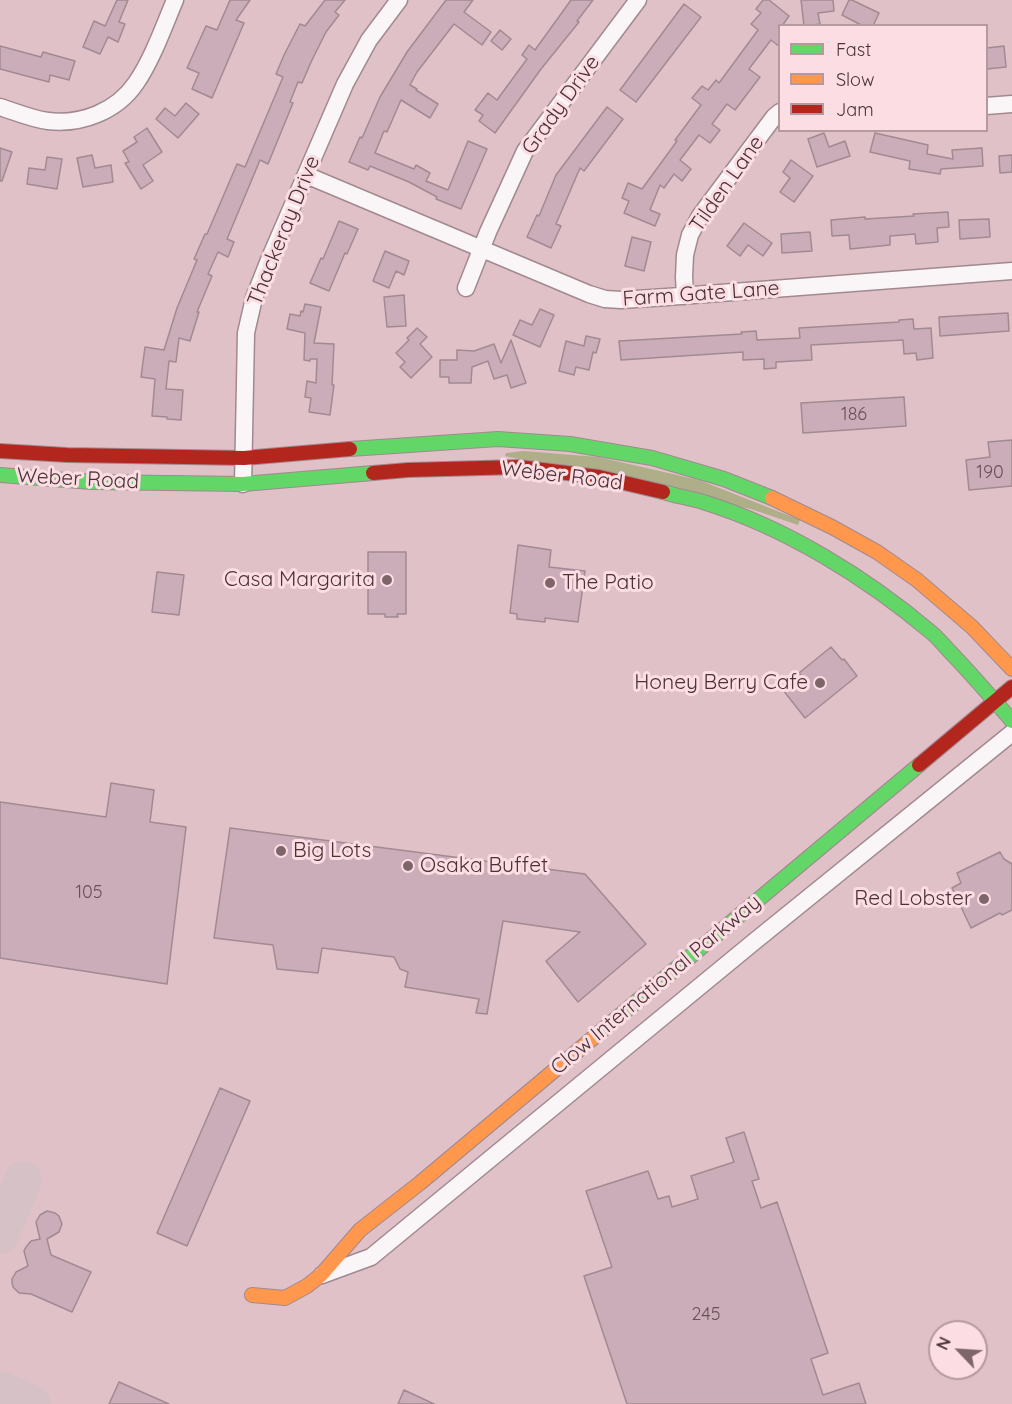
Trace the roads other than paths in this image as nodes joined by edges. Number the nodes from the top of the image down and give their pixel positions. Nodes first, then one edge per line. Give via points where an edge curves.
1 (176, 0) edge
2 (399, 0) edge
3 (638, 0) edge
4 (1012, 104) edge
5 (988, 106) edge
6 (0, 107) edge
7 (778, 114) edge
8 (306, 175) junction
9 (481, 249) junction
10 (1012, 271) edge
11 (466, 288) dead end
12 (685, 296) junction
13 (0, 450) edge
14 (244, 458) junction
15 (0, 475) edge
16 (243, 484) junction
17 (972, 627) junction
18 (1005, 643) dead end
19 (1012, 669) edge
20 (1012, 687) edge
21 (995, 700) junction
22 (1012, 721) edge
23 (1012, 733) edge
24 (321, 1275) junction
25 (252, 1295) dead end

1 - 6 street via 136,84 109,109 69,122 47,121
2 - 8 street, Thackeray Drive via 369,40 345,84
3 - 9 street, Grady Drive via 525,151
4 - 5 street
7 - 12 street, Tilden Lane via 700,216 690,235 685,255
8 - 9 street, Farm Gate Lane
8 - 14 street, Thackeray Drive via 254,298 246,333
9 - 11 street, Grady Drive
9 - 12 street, Farm Gate Lane via 604,299
10 - 12 street, Farm Gate Lane
13 - 14 main road, Weber Road
14 - 16 street, Thackeray Drive
14 - 17 main road, Weber Road via 498,439 570,444 652,458 754,490 832,526 917,580
15 - 16 main road, Weber Road via 92,482
16 - 21 main road, Weber Road via 408,470 519,467 598,477 703,502 790,538 876,590 933,634
17 - 18 main road
17 - 19 main road, Weber Road
20 - 21 main road, Clow International Parkway
21 - 22 main road, Weber Road
21 - 24 main road, Clow International Parkway via 360,1230
23 - 24 street, Clow International Parkway via 371,1257
24 - 25 main road, Clow International Parkway via 285,1298

